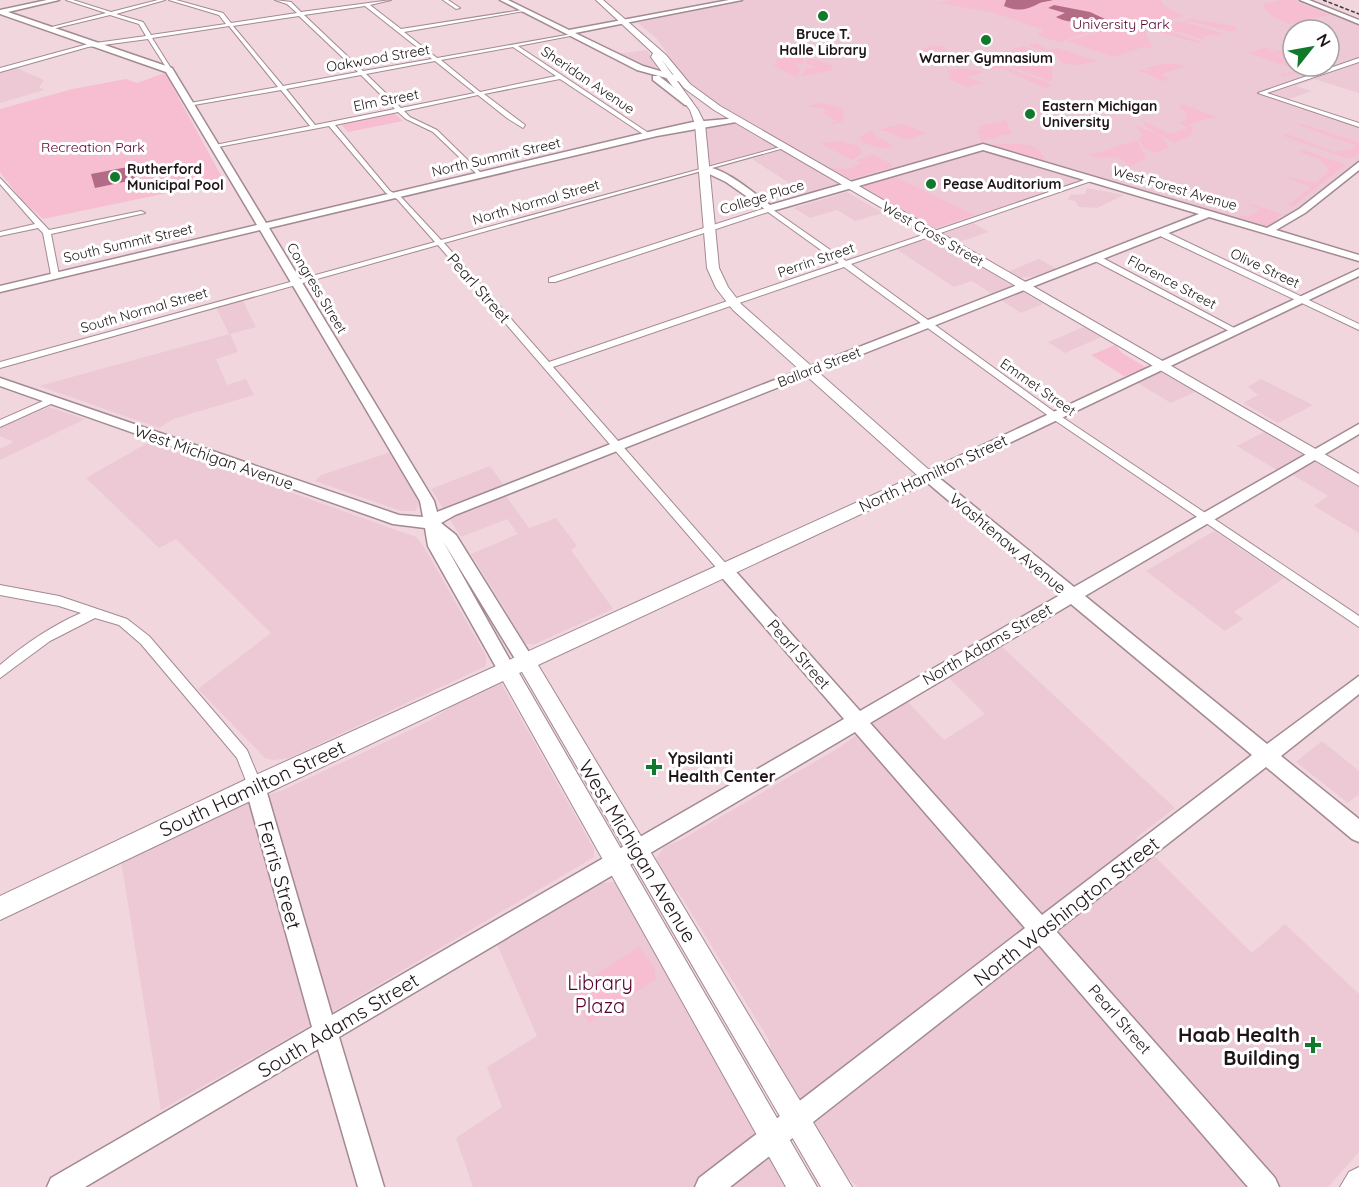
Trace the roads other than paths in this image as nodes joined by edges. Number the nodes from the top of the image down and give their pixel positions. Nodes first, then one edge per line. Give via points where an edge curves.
1 (56, 0) edge
2 (68, 0) edge
3 (163, 0) edge
4 (171, 0) edge
5 (277, 0) edge
6 (353, 0) edge
7 (389, 0) edge
8 (445, 0) edge
9 (503, 0) edge
10 (599, 0) edge
11 (739, 0) edge
12 (1303, 0) edge
13 (366, 4) junction
14 (359, 5) junction
15 (458, 8) dead end
16 (522, 11) junction
17 (0, 12) edge
18 (110, 14) junction
19 (299, 14) junction
20 (625, 22) junction
21 (1359, 22) edge
22 (230, 25) junction
23 (50, 29) junction
24 (400, 31) junction
25 (568, 34) junction
26 (151, 37) junction
27 (98, 45) junction
28 (513, 45) junction
29 (657, 53) junction
30 (436, 60) junction
31 (1359, 60) edge
32 (0, 63) edge
33 (662, 67) junction
34 (11, 68) junction
35 (640, 68) junction
36 (0, 70) edge
37 (169, 70) junction
38 (362, 73) junction
39 (561, 77) junction
40 (669, 77) junction
41 (681, 80) junction
42 (281, 88) junction
43 (479, 93) junction
44 (688, 103) junction
45 (190, 105) junction
46 (400, 109) junction
47 (736, 120) junction
48 (330, 123) junction
49 (700, 124) junction
50 (1359, 125) edge
51 (523, 126) dead end
52 (314, 127) junction
53 (648, 135) junction
54 (215, 147) junction
55 (782, 147) junction
56 (982, 147) joint
57 (1359, 165) edge
58 (706, 169) junction
59 (480, 175) junction
60 (1092, 179) junction
61 (0, 180) edge
62 (849, 185) junction
63 (394, 195) junction
64 (769, 209) junction
65 (1299, 212) junction
66 (141, 213) dead end
67 (1208, 214) junction
68 (40, 225) junction
69 (263, 226) junction
70 (710, 228) junction
71 (1268, 231) junction
72 (47, 233) junction
73 (1161, 233) junction
74 (0, 234) edge
75 (933, 234) junction
76 (1300, 240) junction
77 (440, 243) junction
78 (1096, 258) junction
79 (1359, 258) edge
80 (844, 265) junction
81 (1359, 272) edge
82 (56, 275) junction
83 (552, 280) dead end
84 (296, 282) junction
85 (1024, 287) junction
86 (0, 289) edge
87 (1301, 299) junction
88 (733, 302) junction
89 (926, 325) junction
90 (1359, 327) edge
91 (1234, 330) junction
92 (0, 365) edge
93 (1160, 365) junction
94 (547, 366) junction
95 (809, 370) junction
96 (0, 382) edge
97 (50, 400) junction
98 (1053, 416) junction
99 (0, 424) edge
100 (1359, 428) edge
101 (616, 446) junction
102 (1314, 454) junction
103 (928, 476) junction
104 (1359, 481) edge
105 (1205, 517) junction
106 (430, 523) junction
107 (724, 569) junction
108 (0, 590) edge
109 (1071, 596) junction
110 (97, 612) junction
111 (1359, 622) edge
112 (526, 662) junction
113 (507, 671) junction
114 (0, 673) edge
115 (1359, 684) edge
116 (857, 720) junction
117 (1266, 756) junction
118 (255, 786) junction
119 (1359, 832) edge
120 (626, 855) junction
121 (0, 908) edge
122 (1042, 929) junction
123 (325, 1033) junction
124 (796, 1119) junction
125 (773, 1137) junction
126 (1359, 1182) edge
127 (60, 1187) edge
128 (371, 1187) edge
129 (708, 1187) edge
130 (802, 1187) edge
131 (837, 1187) edge
132 (1266, 1187) edge
133 (1355, 1187) edge

1 - 17 street
2 - 18 street
3 - 18 street
4 - 22 street via 219,13
5 - 19 street via 289,3
6 - 14 street
7 - 13 street
8 - 15 street
9 - 16 street, West Cross Street
10 - 20 main road, Washtenaw Avenue
11 - 20 street, Oakwood Street
12 - 21 street
13 - 14 street
13 - 24 street
14 - 19 street
16 - 24 street
16 - 25 street, West Cross Street
17 - 23 street
18 - 23 street
18 - 26 street via 141,23
19 - 22 street
19 - 38 street
20 - 25 street, Oakwood Street
20 - 29 main road, Washtenaw Avenue
22 - 26 street
22 - 42 street
23 - 27 street
24 - 30 street
25 - 28 street, Oakwood Street
25 - 35 street, West Cross Street
26 - 27 street
26 - 37 street
27 - 34 street
27 - 37 street
28 - 30 street, Oakwood Street
28 - 39 street, Sheridan Avenue
29 - 33 main road, Washtenaw Avenue via 655,57
29 - 41 main road, Washtenaw Avenue
30 - 38 street, Oakwood Street
30 - 43 street
31 - 50 street via 1261,93
32 - 34 street
33 - 35 street
33 - 40 main road, Washtenaw Avenue
34 - 36 street
35 - 40 street, West Cross Street
35 - 44 street
37 - 45 street, Congress Street
38 - 42 street, Oakwood Street
38 - 46 street
39 - 43 street, Elm Street
39 - 53 street, Sheridan Avenue
40 - 41 street, West Cross Street
40 - 44 main road, Washtenaw Avenue
41 - 47 main road, West Cross Street
42 - 45 street, Oakwood Street
42 - 52 street
43 - 46 street, Elm Street
43 - 51 street
44 - 49 main road, Washtenaw Avenue
45 - 54 street, Congress Street
46 - 48 street, Elm Street
46 - 59 street via 411,120 435,131
47 - 49 street, North Summit Street
47 - 55 main road, West Cross Street
48 - 52 street, Elm Street
48 - 63 street, Pearl Street
49 - 53 street, North Summit Street
49 - 58 main road, Washtenaw Avenue
52 - 54 street, Elm Street
53 - 59 street, North Summit Street
54 - 69 street, Congress Street
55 - 58 street, North Normal Street
55 - 62 main road, West Cross Street
56 - 60 street, West Forest Avenue
56 - 62 street, College Place
57 - 65 street
58 - 64 street, Emmet Street via 729,180
58 - 70 main road, Washtenaw Avenue
58 - 77 street, North Normal Street
59 - 63 street, North Summit Street
60 - 67 street, West Forest Avenue
60 - 75 street, Perrin Street
61 - 68 street
62 - 64 street, College Place
62 - 75 main road, West Cross Street
63 - 69 street, North Summit Street
63 - 77 street, Pearl Street
64 - 70 street, College Place
64 - 80 street, Emmet Street
65 - 71 street
65 - 76 street via 1287,228
66 - 72 street
67 - 71 street, West Forest Avenue
67 - 73 street, Ballard Street
68 - 72 street
68 - 74 street
69 - 82 street, South Summit Street
69 - 84 street, Congress Street
70 - 83 street, College Place
70 - 88 main road, Washtenaw Avenue via 715,275
71 - 76 street, West Forest Avenue
72 - 82 street
73 - 78 street, Ballard Street
73 - 87 street, Olive Street
75 - 80 street, Perrin Street
75 - 85 main road, West Cross Street
76 - 79 street, West Forest Avenue
77 - 84 street, North Normal Street
77 - 94 street, Pearl Street
78 - 85 street, Ballard Street
78 - 91 street, Florence Street
80 - 88 street, Perrin Street
80 - 89 street, Emmet Street
81 - 87 street, North Hamilton Street
82 - 86 street, South Summit Street
84 - 92 street, South Normal Street
84 - 106 street, Congress Street via 428,501
85 - 89 street, Ballard Street
85 - 93 main road, West Cross Street
87 - 90 street, Olive Street
87 - 91 street, North Hamilton Street
88 - 94 street, Perrin Street
88 - 95 main road, Washtenaw Avenue
89 - 95 street, Ballard Street
89 - 98 street, Emmet Street
91 - 93 street, North Hamilton Street
93 - 98 street, North Hamilton Street
93 - 102 main road, West Cross Street
94 - 101 street, Pearl Street
95 - 101 street, Ballard Street
95 - 103 main road, Washtenaw Avenue
96 - 97 street, West Michigan Avenue
97 - 99 street
97 - 106 street, West Michigan Avenue via 398,520
98 - 103 street, North Hamilton Street
98 - 105 street, Emmet Street
100 - 102 street, North Adams Street
101 - 106 street, Ballard Street via 450,511
101 - 107 street, Pearl Street
102 - 104 main road, West Cross Street
102 - 105 street, North Adams Street
103 - 107 main road, North Hamilton Street
103 - 109 street, Washtenaw Avenue
105 - 109 street, North Adams Street
105 - 111 street, Emmet Street
106 - 112 street, West Michigan Avenue via 452,539
106 - 113 street, West Michigan Avenue via 436,546
107 - 112 main road, North Hamilton Street
107 - 116 street, Pearl Street
108 - 110 street, Ferris Street
109 - 116 street, North Adams Street
109 - 117 street, Washtenaw Avenue
110 - 114 street via 55,630
110 - 118 street, Ferris Street via 123,622 145,640 242,754
112 - 113 main road, North Hamilton Street
112 - 120 main road, West Michigan Avenue
113 - 118 main road, South Hamilton Street
113 - 120 main road, West Michigan Avenue
115 - 117 street, North Washington Street
116 - 120 street, North Adams Street
116 - 122 street, Pearl Street
117 - 119 street, Washtenaw Avenue
117 - 122 street, North Washington Street
118 - 121 main road, South Hamilton Street
118 - 123 street, Ferris Street
120 - 123 street, South Adams Street
120 - 124 main road, West Michigan Avenue
120 - 125 main road, West Michigan Avenue
122 - 124 street, North Washington Street
122 - 132 street, Pearl Street
123 - 127 street, South Adams Street
123 - 128 street, Ferris Street
124 - 125 street, North Washington Street
124 - 131 main road, West Michigan Avenue
125 - 129 street, North Washington Street
125 - 130 main road, West Michigan Avenue
126 - 133 main road

